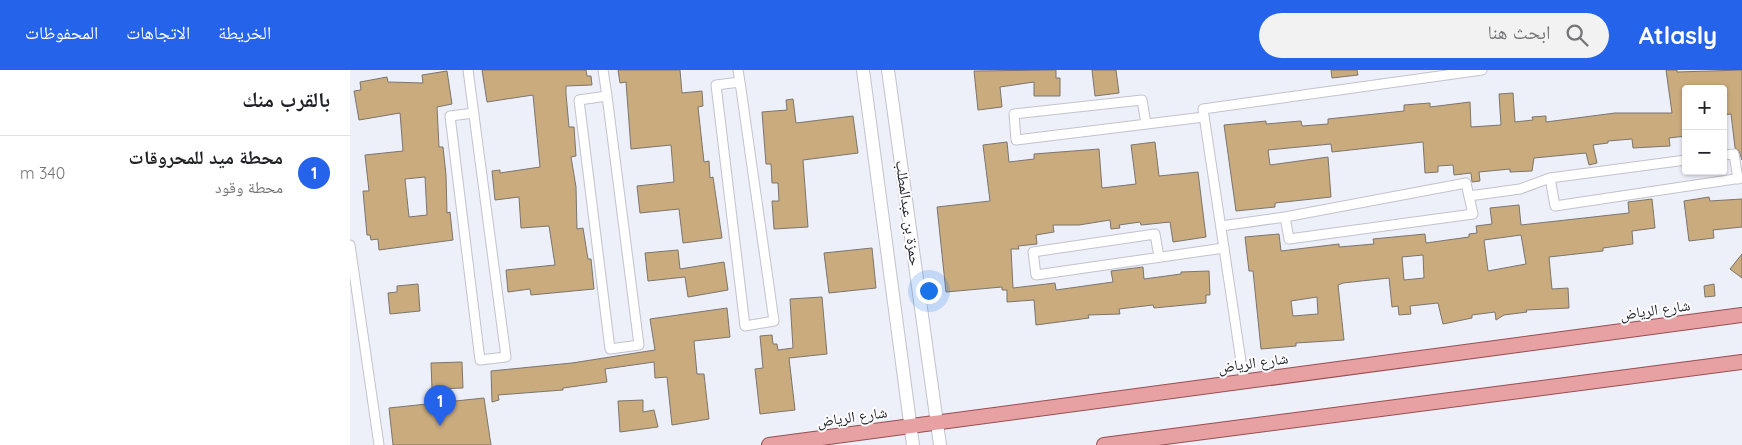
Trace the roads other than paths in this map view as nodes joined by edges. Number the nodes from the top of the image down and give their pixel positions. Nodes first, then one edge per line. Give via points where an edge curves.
1 (468, 70) edge
2 (603, 70) edge
3 (738, 70) edge
4 (863, 70) edge
5 (888, 70) edge
6 (1482, 70) edge
7 (740, 82) junction
8 (607, 96) junction
9 (474, 113) junction
10 (1204, 117) junction
11 (1146, 124) junction
12 (1727, 155) edge
13 (1682, 161) edge
14 (1550, 178) junction
15 (1740, 178) edge
16 (1469, 196) junction
17 (1284, 217) junction
18 (1221, 226) junction
19 (350, 245) edge
20 (1224, 248) junction
21 (1159, 258) junction
22 (1742, 315) edge
23 (1742, 362) edge
24 (1244, 381) junction
25 (937, 421) junction
26 (910, 425) junction
27 (379, 445) edge
28 (769, 445) edge
29 (913, 445) edge
30 (940, 445) edge
31 (1104, 445) edge

1 - 9 street
2 - 8 street
3 - 7 street
4 - 26 street, حمزة بن عبدالمطلب
5 - 25 street, حمزة بن عبدالمطلب
6 - 10 street via 1203,109
7 - 7 street via 774,320 745,326 716,85
8 - 8 street via 639,344 610,349 578,100
9 - 9 street via 506,357 480,360 450,116
10 - 11 street
10 - 18 street
11 - 11 street via 1016,140 1014,114 1142,100
12 - 15 street via 1734,154
13 - 14 street
14 - 15 street via 1555,206
14 - 16 street via 1520,189
16 - 17 street via 1466,183
16 - 17 street via 1473,214 1289,239
17 - 18 street
18 - 20 street
19 - 27 street
20 - 21 street
20 - 24 street
21 - 21 street via 1036,275 1033,252 1155,234
22 - 24 main road, شارع الرياض
23 - 31 main road
24 - 25 main road, شارع الرياض
25 - 26 main road, شارع الرياض
25 - 30 street, حمزة بن عبدالمطلب
26 - 28 main road, شارع الرياض
26 - 29 street, حمزة بن عبدالمطلب

